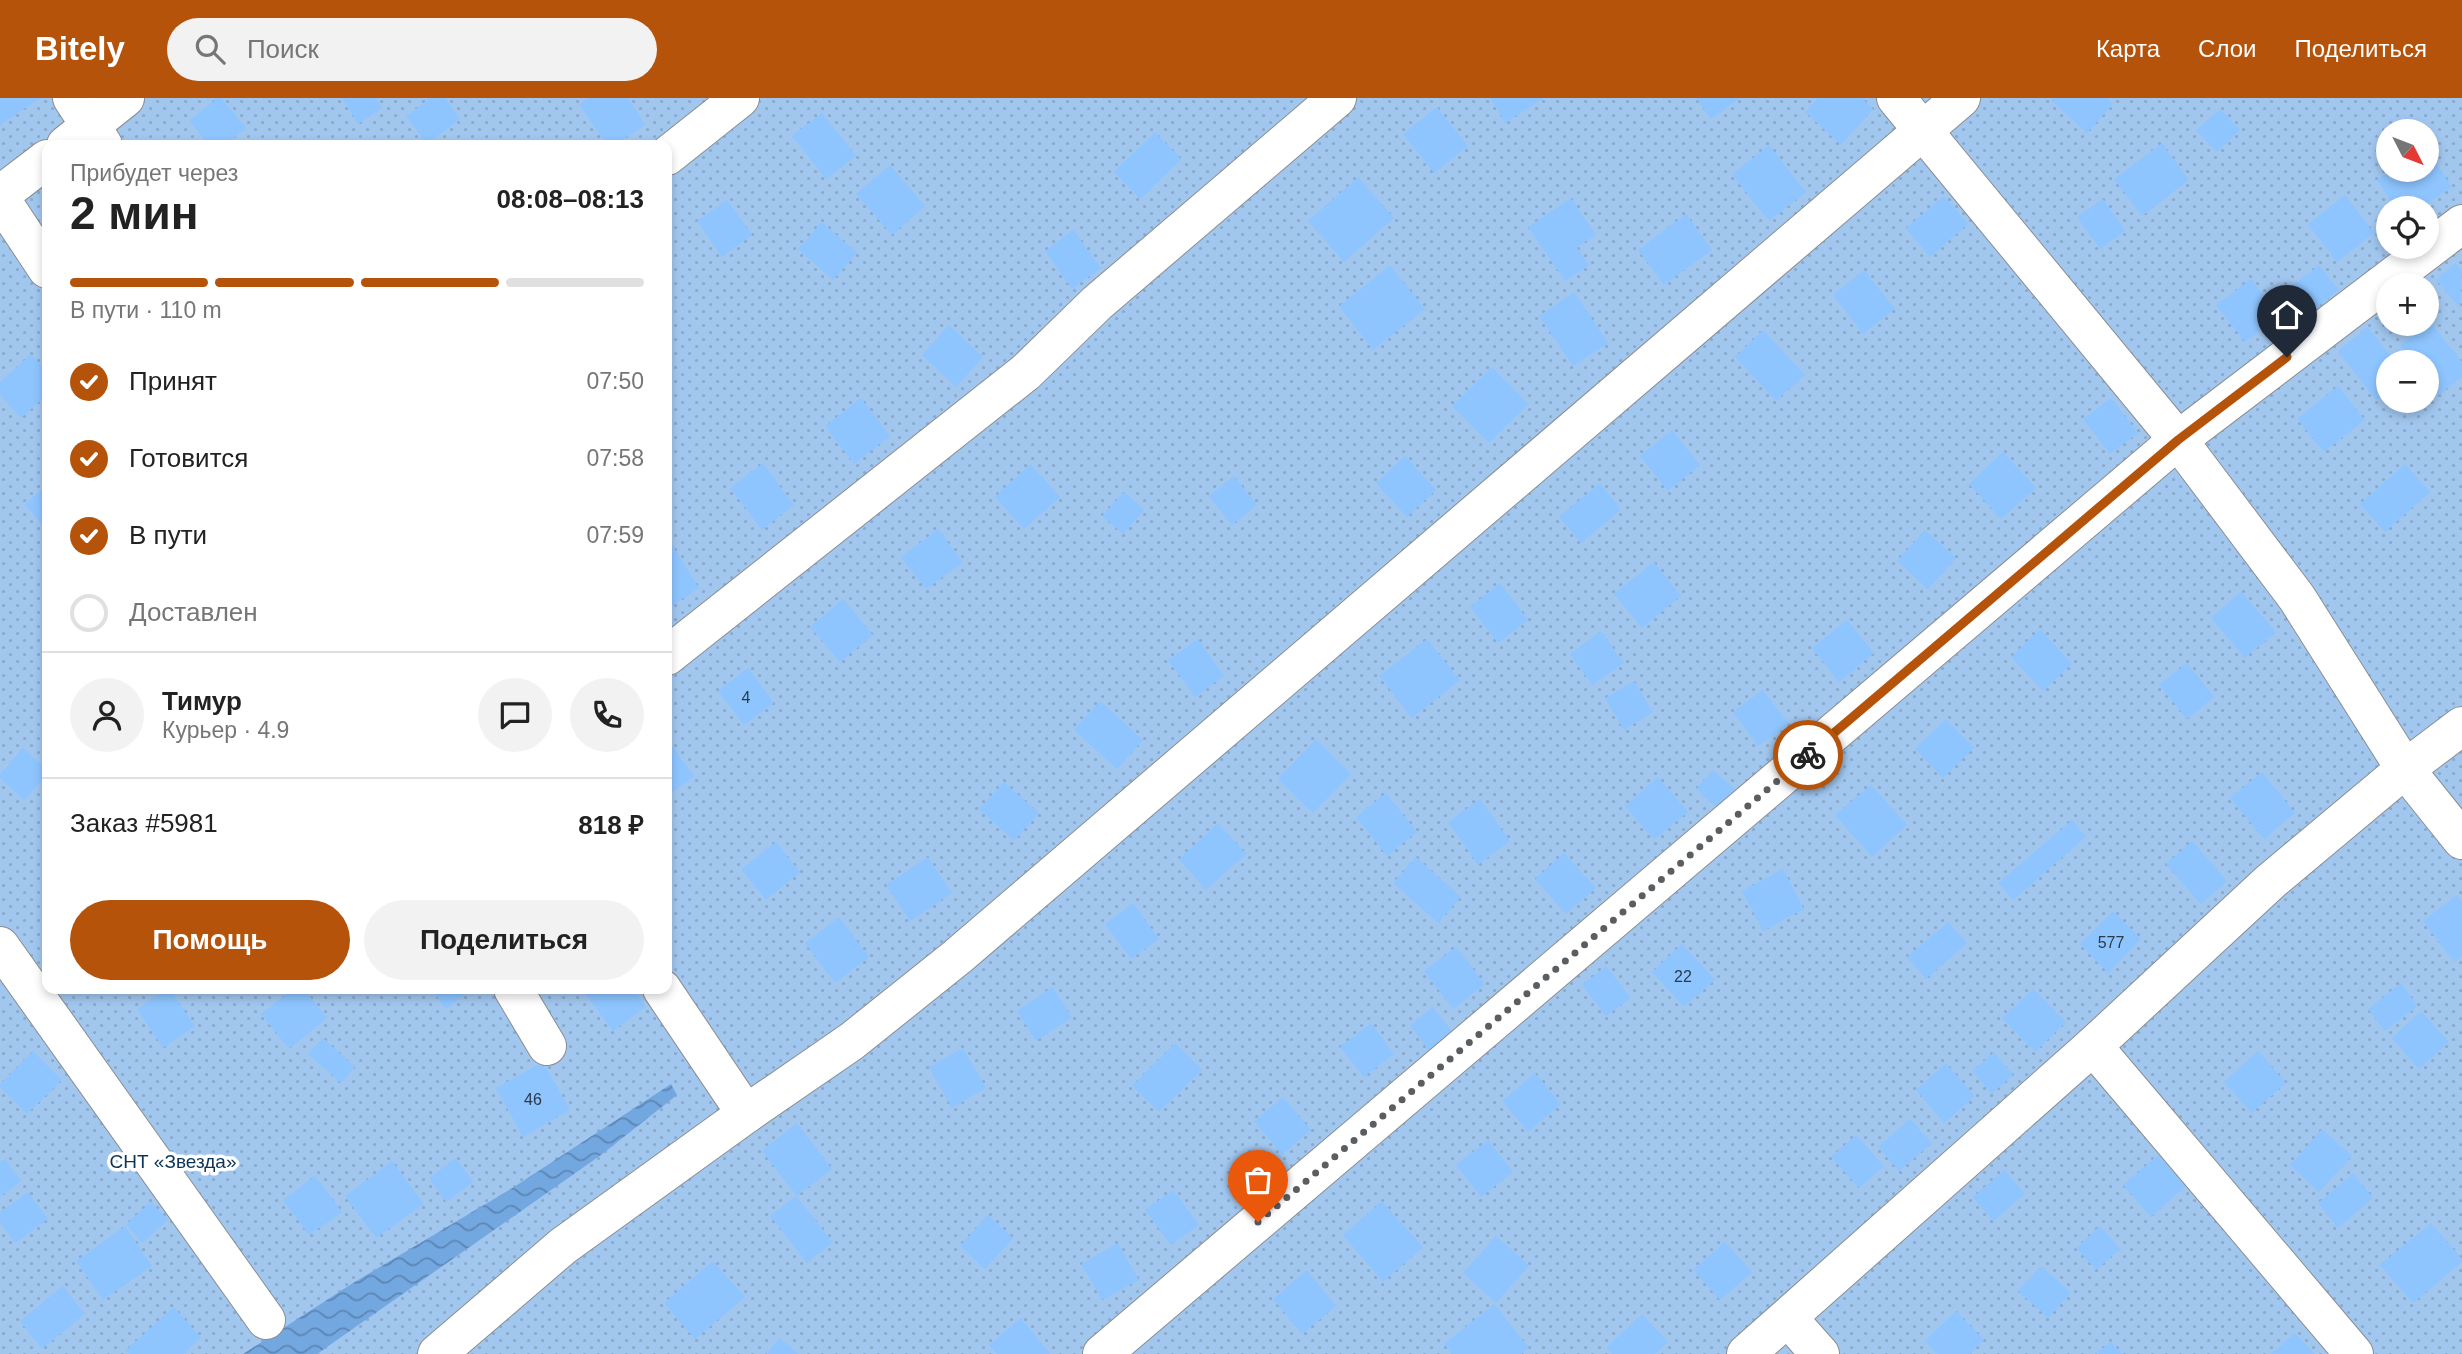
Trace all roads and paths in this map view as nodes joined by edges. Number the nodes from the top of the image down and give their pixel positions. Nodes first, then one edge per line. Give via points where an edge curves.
1 (124, 98) edge
2 (740, 98) edge
3 (1337, 98) edge
4 (1896, 98) edge
5 (1961, 98) edge
6 (83, 129) edge
7 (1923, 131) junction
8 (672, 152) edge
9 (42, 163) edge
10 (0, 196) edge
11 (2462, 224) edge
12 (42, 261) edge
13 (2178, 440) junction
14 (672, 652) edge
15 (2462, 726) edge
16 (2405, 769) junction
17 (2462, 841) edge
18 (0, 946) edge
19 (516, 994) edge
20 (665, 994) edge
21 (547, 1046) dead end
22 (2093, 1046) junction
23 (746, 1114) junction
24 (1788, 1318) junction
25 (266, 1320) dead end
26 (437, 1354) edge
27 (1102, 1354) edge
28 (1746, 1354) edge
29 (1820, 1354) edge
30 (2354, 1354) edge

1 - 6 street
2 - 8 street
3 - 14 street via 1097,303 1026,372
4 - 7 street
5 - 7 street
7 - 13 street
7 - 23 street via 957,957 852,1041
9 - 10 street
10 - 12 street
11 - 13 street
13 - 16 street via 2297,598
13 - 27 street
15 - 16 street
16 - 17 street
16 - 22 street via 2271,881
18 - 25 street
19 - 21 street
20 - 23 street
22 - 24 street
22 - 30 street
23 - 26 street via 563,1246
24 - 28 street
24 - 29 street

